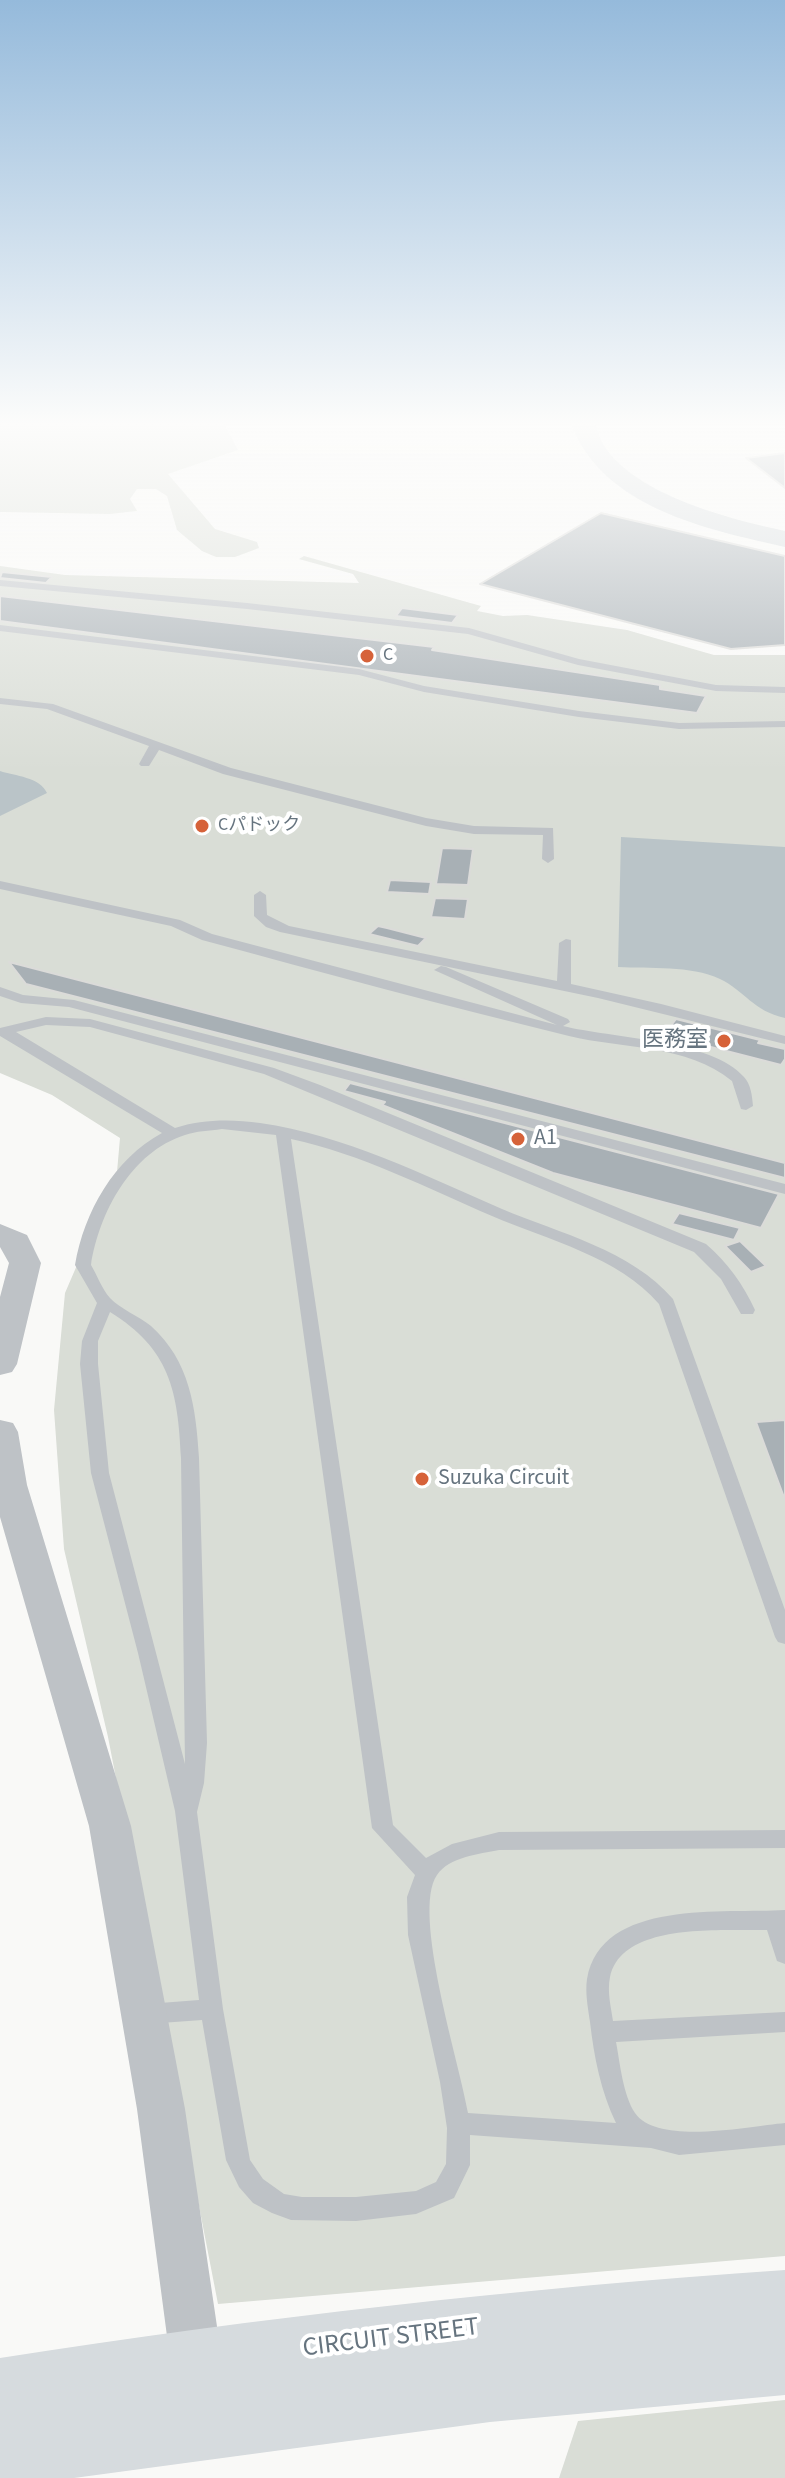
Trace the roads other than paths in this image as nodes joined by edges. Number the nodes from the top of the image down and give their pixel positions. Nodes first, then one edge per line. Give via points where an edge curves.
1 (0, 583) edge
2 (0, 628) edge
3 (785, 690) edge
4 (0, 701) edge
5 (785, 724) edge
6 (155, 746) junction
7 (145, 764) dead end
8 (548, 859) dead end
9 (0, 885) edge
10 (260, 895) dead end
11 (566, 943) dead end
12 (413, 958) junction
13 (564, 987) junction
14 (0, 991) edge
15 (3, 1032) edge
16 (605, 1040) junction
17 (785, 1040) edge
18 (746, 1106) dead end
19 (173, 1133) junction
20 (283, 1133) junction
21 (785, 1189) edge
22 (0, 1234) edge
23 (105, 1303) junction
24 (747, 1310) dead end
25 (0, 1364) edge
26 (0, 1432) edge
27 (785, 1637) edge
28 (186, 1811) junction
29 (785, 1839) edge
30 (425, 1872) junction
31 (780, 1920) edge
32 (785, 1954) edge
33 (212, 2009) junction
34 (145, 2015) junction
35 (785, 2022) edge
36 (603, 2032) junction
37 (459, 2123) junction
38 (785, 2134) edge
39 (651, 2137) junction
40 (785, 2304) edge
41 (785, 2359) edge
42 (201, 2393) junction
43 (0, 2394) edge
44 (0, 2451) edge

1 - 3 lane via 469,631 578,662 716,688
2 - 5 lane via 359,672 424,689 593,716 679,726
4 - 6 lane via 49,706
6 - 7 lane
6 - 8 lane via 227,771 426,822 474,830 549,831
9 - 16 lane via 175,923 207,937
10 - 12 lane via 261,916 271,924
11 - 13 lane
12 - 13 lane
12 - 16 lane
13 - 17 lane
14 - 21 lane via 21,999 69,1003
15 - 19 lane
15 - 24 lane via 46,1021 90,1023 315,1088 700,1248 732,1279
16 - 18 lane via 661,1046 734,1074 745,1087
19 - 20 lane via 209,1125
19 - 23 lane via 135,1160 99,1205 91,1224 83,1265
20 - 27 lane via 419,1179 624,1268 661,1293
20 - 30 lane via 383,1828
22 - 25 street via 16,1242 25,1263
23 - 28 lane via 90,1341 89,1364 100,1473
23 - 28 lane via 155,1338 177,1374 185,1419 196,1735 196,1783
26 - 34 street via 9,1485 110,1826
28 - 33 lane
29 - 30 lane via 499,1841 453,1853
30 - 37 lane via 416,1891 420,1937
31 - 32 lane
31 - 36 lane via 658,1927 627,1937 598,1979
33 - 34 lane
33 - 37 lane via 238,2160 245,2177 274,2203 297,2209 429,2199 446,2189 457,2170
34 - 42 street
35 - 36 lane
36 - 39 lane via 627,2123
37 - 39 lane
38 - 39 lane via 679,2144
40 - 42 street, CIRCUIT STREET via 601,2316
41 - 42 street, CIRCUIT STREET via 382,2398
42 - 43 street, CIRCUIT STREET
42 - 44 street, CIRCUIT STREET

